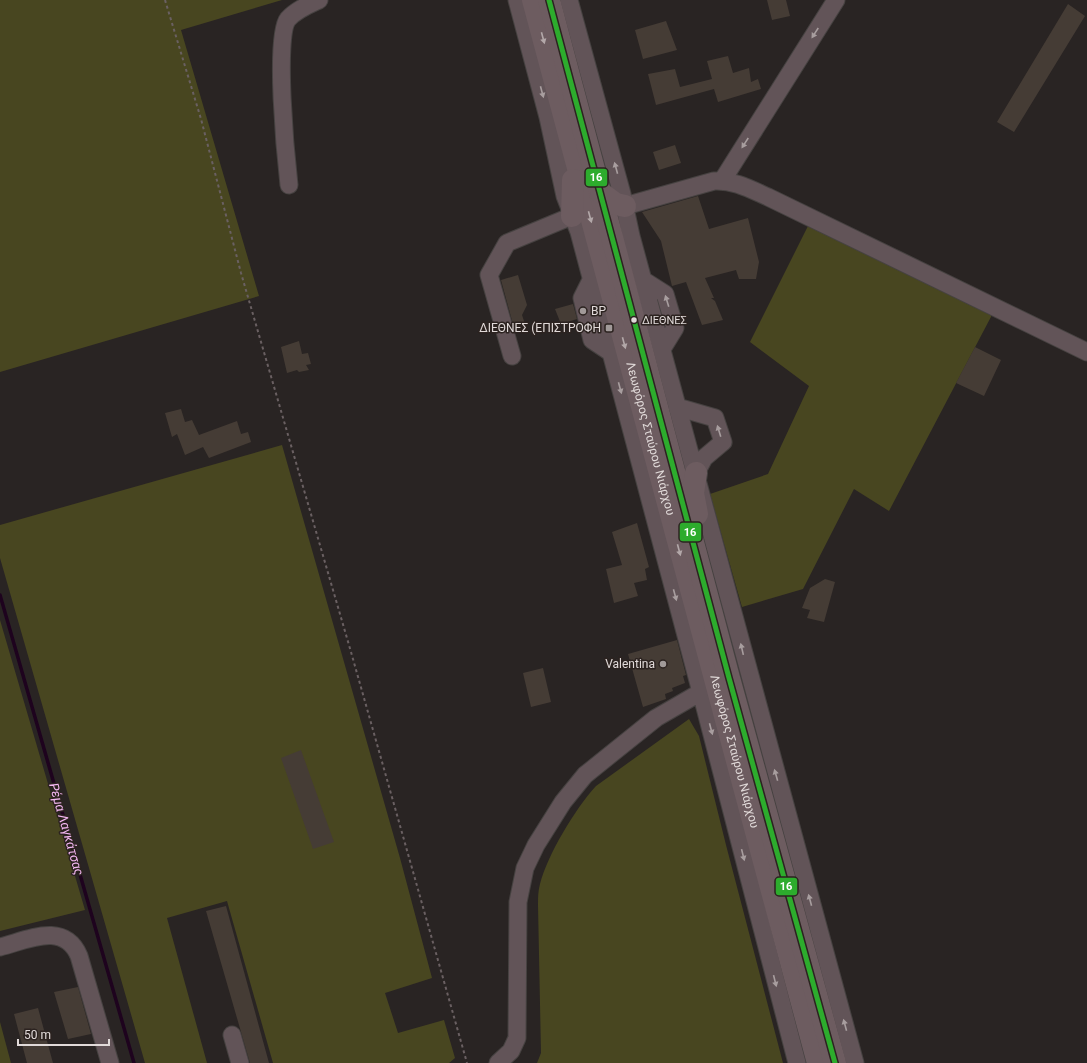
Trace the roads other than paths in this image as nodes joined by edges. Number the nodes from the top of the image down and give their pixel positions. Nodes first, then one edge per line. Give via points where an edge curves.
1 (319, 0) edge
2 (517, 0) edge
3 (532, 0) edge
4 (549, 0) edge
5 (569, 0) edge
6 (836, 0) edge
7 (575, 161) junction
8 (722, 181) junction
9 (289, 185) dead end
10 (600, 194) junction
11 (624, 206) junction
12 (572, 216) junction
13 (1087, 352) edge
14 (512, 356) dead end
15 (677, 407) junction
16 (696, 473) junction
17 (705, 588) junction
18 (701, 692) junction
19 (0, 947) edge
20 (232, 1035) dead end
21 (110, 1063) edge
22 (240, 1063) edge
23 (498, 1063) edge
24 (797, 1063) edge
25 (818, 1063) edge
26 (835, 1063) edge
27 (855, 1063) edge

1 - 9 street via 299,10 285,26 282,63 283,124
2 -> 12 street
3 -> 7 main road, Λεωφόρος Σταύρου Νιάρχου
4 - 10 main road, Λεωφόρος Σταύρου Νιάρχου
11 -> 5 street
6 -> 8 street
7 - 12 main road
7 -> 25 main road, Λεωφόρος Σταύρου Νιάρχου
8 - 11 street
8 - 13 street via 768,197
10 - 11 main road
10 - 17 main road, Λεωφόρος Σταύρου Νιάρχου
15 -> 11 street
12 - 14 street via 508,243 489,275
12 -> 18 street via 579,232
15 - 16 street
16 -> 15 street via 704,458 723,442 715,418
16 - 17 main road via 693,493 707,557
27 -> 16 street
17 - 26 main road, Λεωφόρος Σταύρου Νιάρχου
18 - 23 street via 641,729 585,775 563,802 536,845 525,868 518,902 517,1038 511,1051
18 -> 24 street
19 - 21 street via 50,935 63,937 74,946 81,961
20 - 22 street

